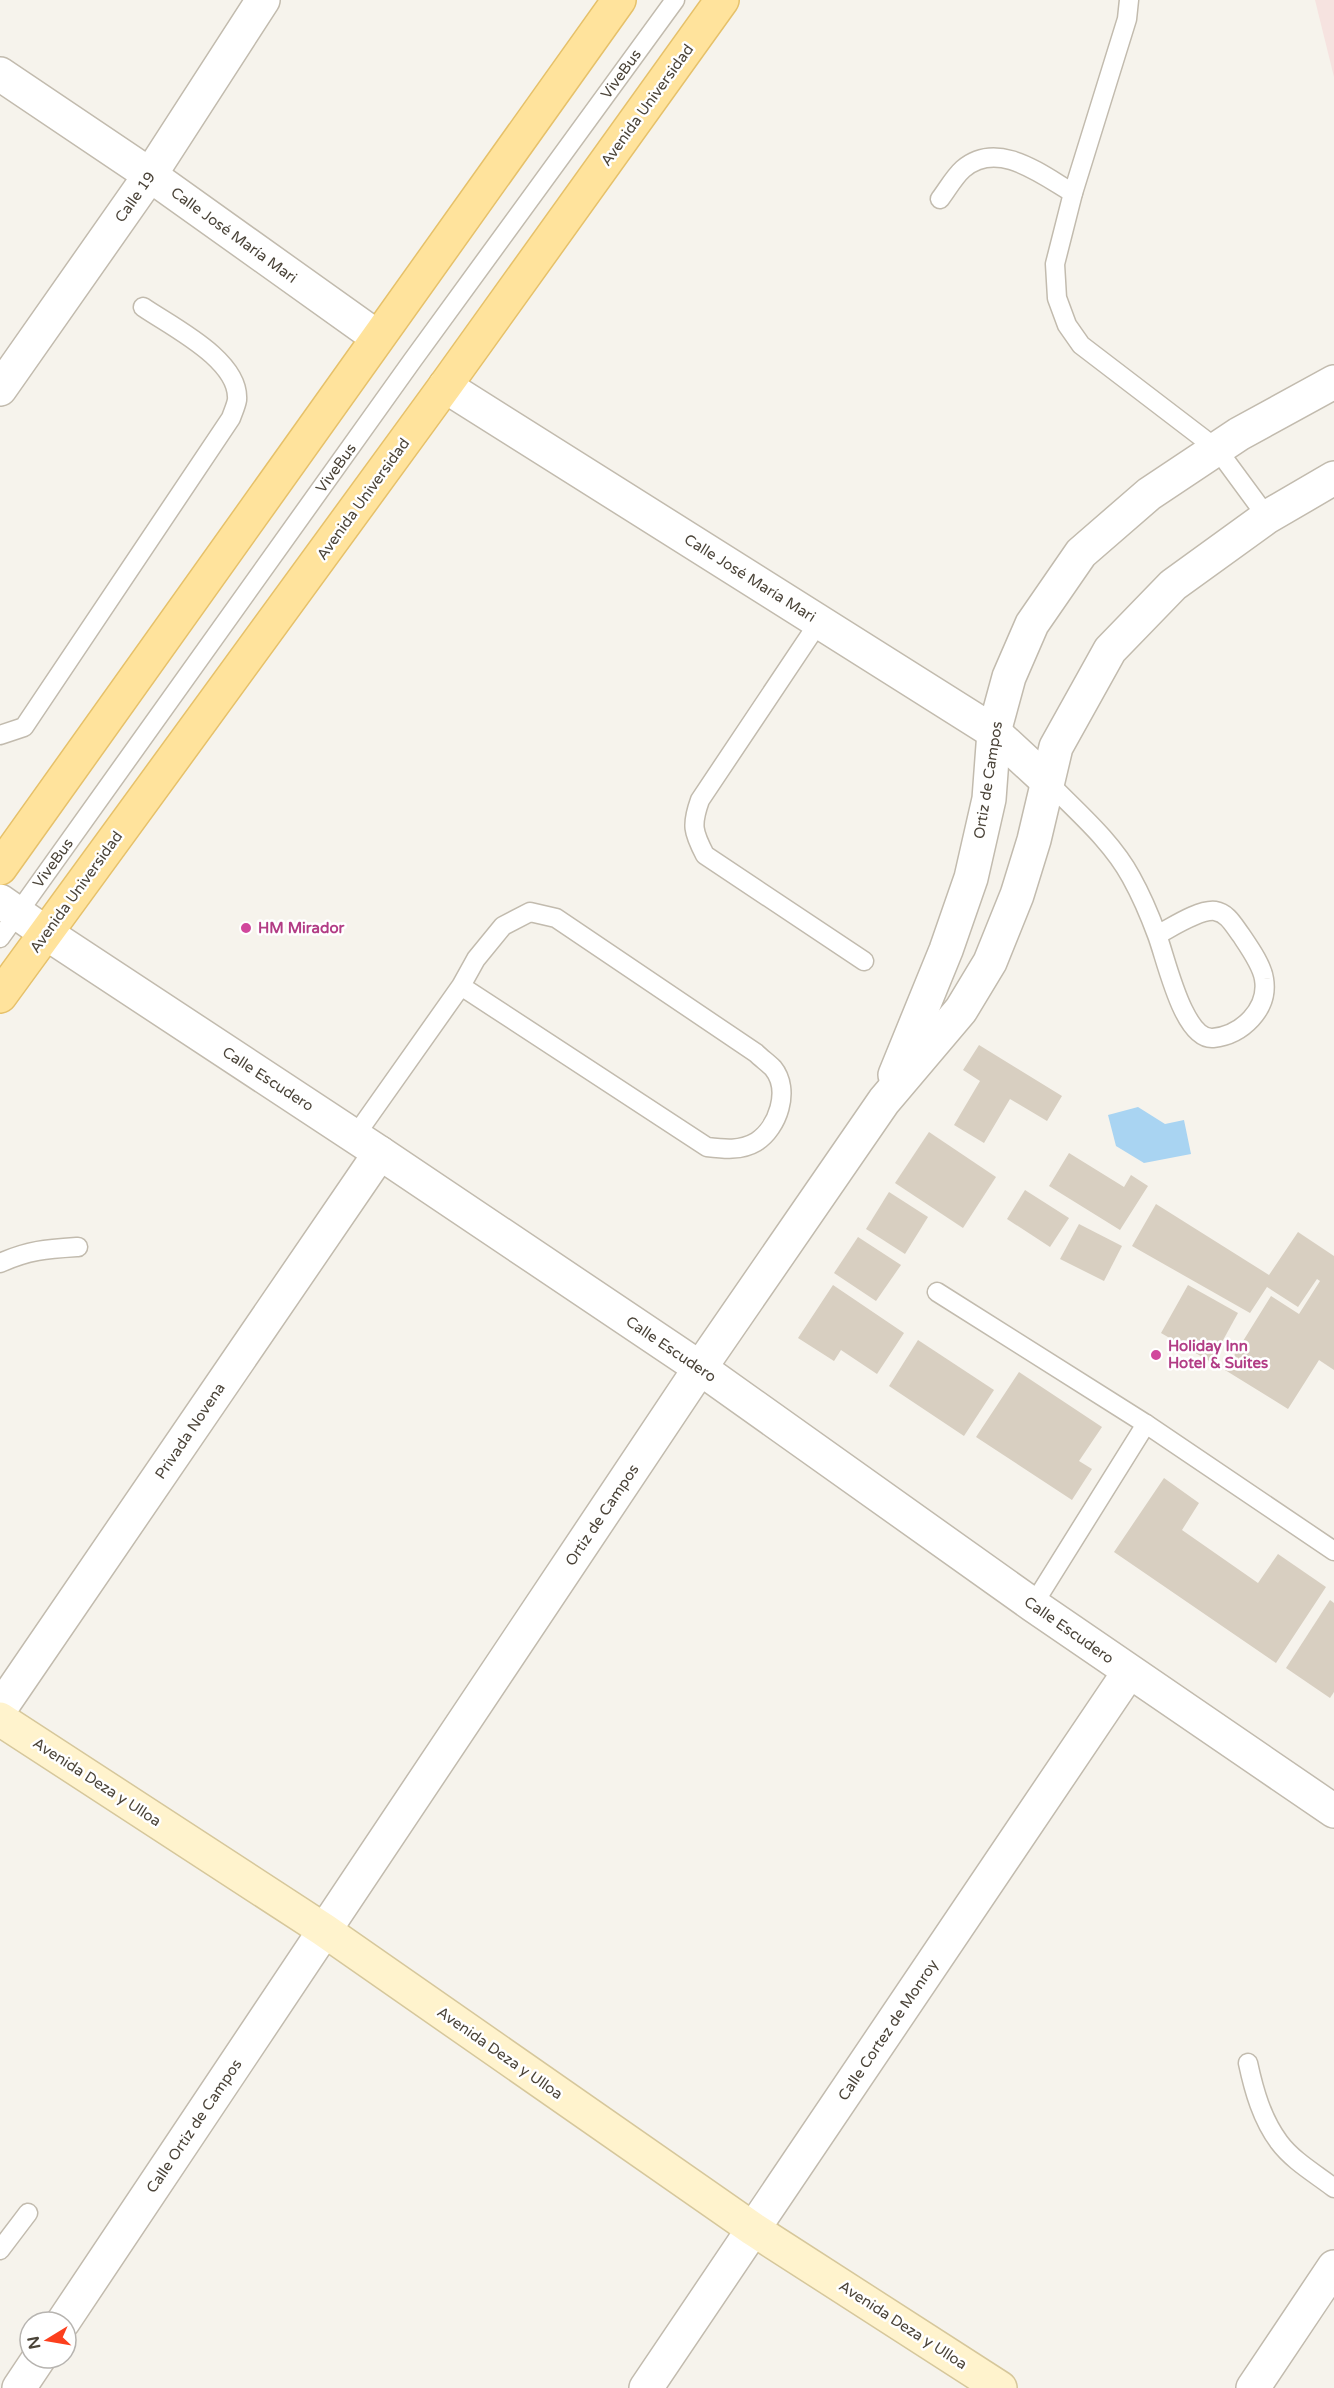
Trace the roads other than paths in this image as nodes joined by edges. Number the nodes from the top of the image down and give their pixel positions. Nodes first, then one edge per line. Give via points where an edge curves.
1 (263, 0) edge
2 (619, 0) edge
3 (675, 0) edge
4 (722, 0) edge
5 (1129, 0) edge
6 (0, 74) edge
7 (150, 175) junction
8 (1073, 193) junction
9 (940, 199) dead end
10 (143, 307) dead end
11 (377, 337) junction
12 (1334, 382) edge
13 (445, 386) junction
14 (0, 389) edge
15 (1217, 449) junction
16 (1334, 478) edge
17 (1267, 517) junction
18 (819, 622) junction
19 (994, 732) junction
20 (0, 735) edge
21 (1047, 781) junction
22 (0, 868) edge
23 (6, 918) edge
24 (46, 933) junction
25 (1157, 935) junction
26 (864, 961) dead end
27 (461, 986) junction
28 (0, 996) edge
29 (884, 1101) junction
30 (368, 1145) junction
31 (78, 1248) dead end
32 (0, 1263) edge
33 (937, 1292) dead end
34 (700, 1368) junction
35 (1146, 1424) junction
36 (1334, 1551) edge
37 (1033, 1605) junction
38 (1129, 1671) junction
39 (0, 1709) edge
40 (0, 1719) edge
41 (1334, 1811) edge
42 (324, 1930) junction
43 (1248, 2063) dead end
44 (1334, 2188) edge
45 (28, 2213) dead end
46 (753, 2229) junction
47 (0, 2250) edge
48 (1334, 2267) edge
49 (71, 2310) edge
50 (31, 2370) edge
51 (19, 2388) edge
52 (646, 2388) edge
53 (1000, 2388) edge
54 (1253, 2388) edge

1 - 7 street, Calle 19
2 - 11 main road
3 - 23 lane, ViveBus
4 - 13 main road, Avenida Universidad
5 - 8 lane via 1127,19
6 - 7 street, Calle José María Mari
7 - 11 street, Calle José María Mari
7 - 14 street, Calle 19
8 - 9 lane via 1015,160 1000,158 980,160 963,170
8 - 15 lane via 1055,264 1057,298 1067,325 1081,345
10 - 20 lane via 219,359 233,379 237,399 231,418 24,727
11 - 22 main road
12 - 15 street, Ortiz de Campos
13 - 18 street, Calle José María Mari
13 - 24 main road, Avenida Universidad
15 - 17 lane
15 - 19 street, Ortiz de Campos via 1149,494 1081,553 1032,624 1009,677
16 - 17 street, Ortiz de Campos
17 - 21 street, Ortiz de Campos via 1173,585 1110,650 1056,747
18 - 19 street, Calle José María Mari
18 - 26 lane via 700,800 693,820 705,855
19 - 21 street, Calle José María Mari
19 - 29 street, Ortiz de Campos via 989,799 970,878 946,950
21 - 25 lane via 1116,855
21 - 29 street, Ortiz de Campos via 1017,895 990,962 961,1010
23 - 24 street, Calle Escudero
24 - 28 main road, Avenida Universidad
24 - 30 street, Calle Escudero
25 - 25 lane via 1176,995 1201,1035 1212,1038 1231,1033 1251,1021 1263,1001 1264,979 1250,947 1228,917 1204,911
27 - 27 lane via 476,959 503,926 530,912 556,918 775,1070 783,1096 774,1125 756,1142 731,1150 706,1147
27 - 30 lane
29 - 34 street, Ortiz de Campos
30 - 34 street, Calle Escudero
30 - 39 street, Privada Novena
31 - 32 lane via 42,1249
33 - 35 lane
34 - 37 street, Calle Escudero
34 - 42 street, Ortiz de Campos
35 - 36 lane
35 - 37 lane
37 - 38 street, Calle Escudero
38 - 41 street, Calle Escudero
38 - 46 street, Calle Cortez de Monroy
40 - 42 main road, Avenida Deza y Ulloa
42 - 46 main road, Avenida Deza y Ulloa
42 - 49 street, Calle Ortiz de Campos
43 - 44 lane via 1255,2093 1280,2143
45 - 47 lane
46 - 52 street, Calle Cortez de Monroy
46 - 53 main road, Avenida Deza y Ulloa
48 - 54 street
50 - 51 street

